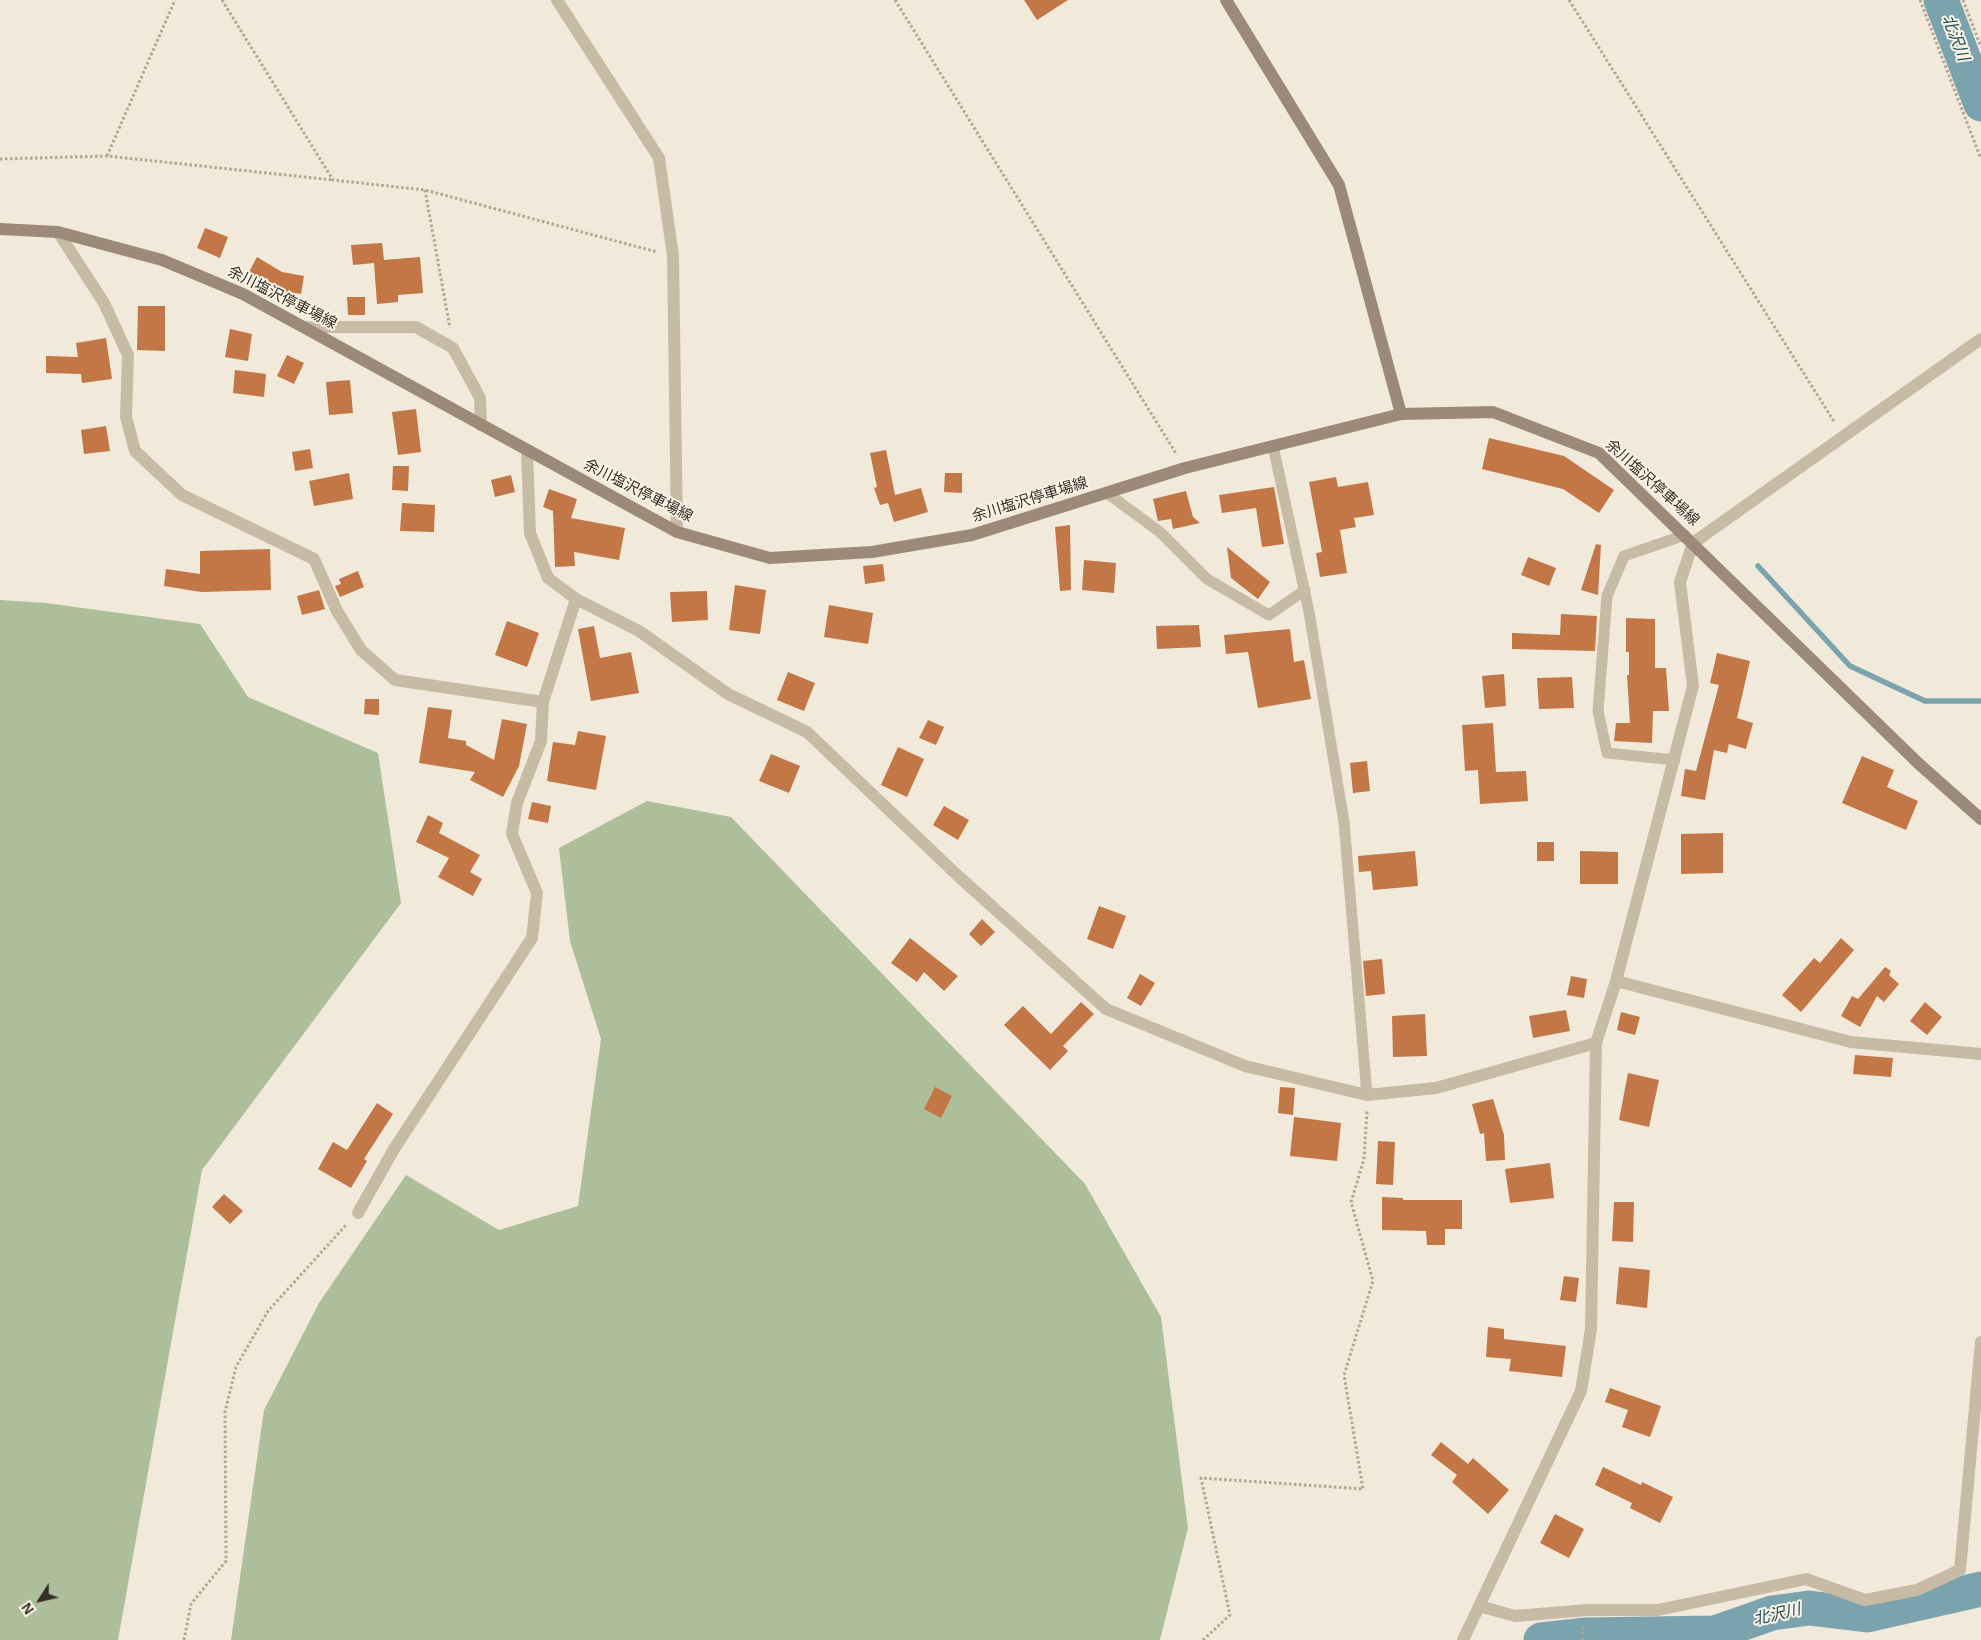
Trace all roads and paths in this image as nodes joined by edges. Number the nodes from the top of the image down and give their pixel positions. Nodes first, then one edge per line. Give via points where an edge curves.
1 (175, 0) edge
2 (222, 0) edge
3 (557, 0) edge
4 (895, 0) edge
5 (1226, 0) edge
6 (1569, 0) edge
7 (1920, 0) edge
8 (1962, 0) edge
9 (1981, 47) edge
10 (107, 156) junction
11 (0, 159) edge
12 (1981, 159) edge
13 (333, 180) junction
14 (425, 190) junction
15 (0, 229) edge
16 (58, 232) junction
17 (673, 256) junction
18 (304, 326) junction
19 (1981, 339) edge
20 (453, 348) junction
21 (1401, 414) junction
22 (481, 425) junction
23 (1844, 436) junction
24 (1273, 446) junction
25 (527, 451) junction
26 (1185, 468) junction
27 (1107, 493) junction
28 (677, 532) junction
29 (1689, 539) junction
30 (1305, 590) junction
31 (576, 599) junction
32 (543, 702) junction
33 (1675, 760) junction
34 (1981, 819) edge
35 (1616, 981) junction
36 (1596, 1043) junction
37 (1981, 1054) edge
38 (1367, 1095) junction
39 (358, 1213) joint
40 (1981, 1342) edge
41 (1479, 1606) junction
42 (184, 1640) edge
43 (1202, 1640) edge
44 (1463, 1640) edge

1 - 10 path
2 - 13 path
3 - 17 street via 659,158
4 - 26 path
5 - 21 main road via 1339,185
6 - 23 path
7 - 12 path
8 - 9 path
10 - 11 path
10 - 13 path
13 - 14 path
14 - 17 path
14 - 20 path
15 - 16 main road, 余川塩沢停車場線
16 - 18 main road, 余川塩沢停車場線 via 162,260 242,294
16 - 32 street via 104,303 128,355 126,418 135,451 182,496 314,559 337,611 361,650 395,680
17 - 28 street
18 - 20 street via 416,327
18 - 22 main road, 余川塩沢停車場線
19 - 23 street
20 - 22 street via 480,398
21 - 24 main road, 余川塩沢停車場線
21 - 29 main road, 余川塩沢停車場線 via 1493,412 1599,453
22 - 25 main road, 余川塩沢停車場線
23 - 29 street
24 - 26 main road, 余川塩沢停車場線
24 - 30 lane
25 - 28 main road, 余川塩沢停車場線
25 - 31 street via 530,533 548,578
26 - 27 main road, 余川塩沢停車場線
27 - 28 main road, 余川塩沢停車場線 via 972,535 872,552 770,558
27 - 30 lane via 1160,532 1207,579 1269,614
29 - 33 street via 1680,582 1693,686
29 - 33 lane via 1624,556 1607,596 1598,711 1606,753
29 - 34 main road, 余川塩沢停車場線 via 1918,763
30 - 38 lane via 1344,822
31 - 32 street
31 - 38 street via 639,631 728,694 807,732 956,874 1106,1009 1245,1066
32 - 39 street via 541,740 517,803 512,834 538,893 532,938 394,1149
33 - 35 street
35 - 36 street
35 - 37 street via 1851,1042
36 - 38 street via 1436,1088
36 - 41 street via 1591,1329 1581,1391
38 - 43 path via 1364,1159 1351,1202 1373,1281 1344,1375 1363,1489 1201,1478 1230,1615
39 - 42 path via 268,1311 236,1367 226,1412 226,1561 191,1604
40 - 41 street via 1960,1570 1917,1590 1866,1600 1806,1579 1658,1610 1587,1610 1515,1616
41 - 44 street

